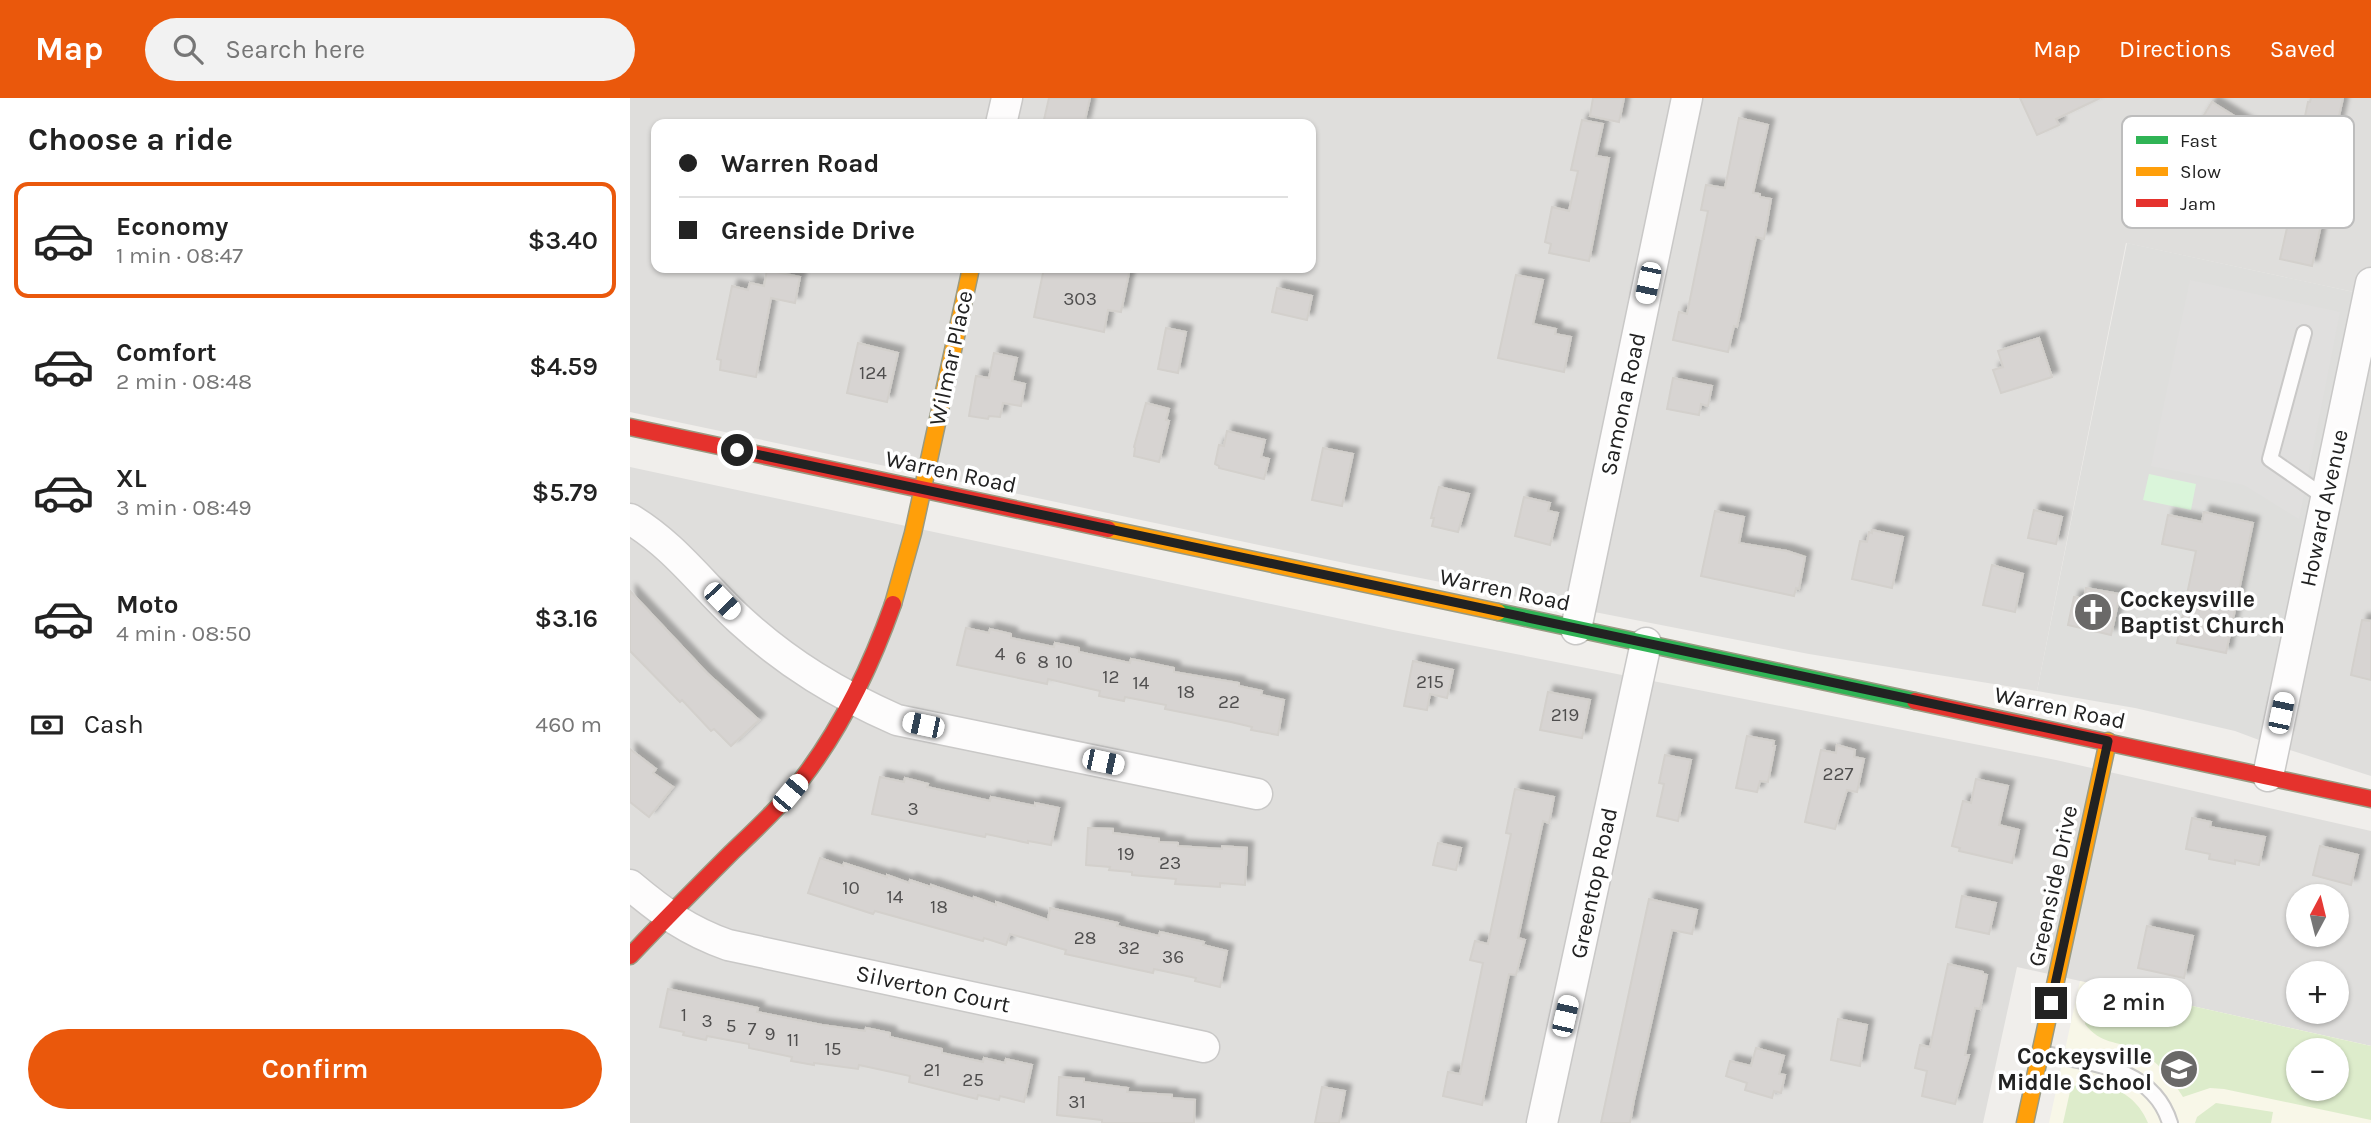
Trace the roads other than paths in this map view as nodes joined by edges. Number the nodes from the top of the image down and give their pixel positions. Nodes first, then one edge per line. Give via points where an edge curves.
1 (1007, 98) edge
2 (1687, 98) edge
3 (1003, 119) edge
4 (970, 273) edge
5 (2371, 283) edge
6 (2304, 333) dead end
7 (630, 427) edge
8 (923, 489) junction
9 (2326, 498) junction
10 (630, 519) edge
11 (1576, 629) junction
12 (1647, 643) junction
13 (852, 700) junction
14 (2108, 741) junction
15 (2268, 776) junction
16 (1257, 794) dead end
17 (2371, 799) edge
18 (630, 885) edge
19 (667, 916) junction
20 (630, 956) edge
21 (1204, 1047) dead end
22 (2040, 1053) junction
23 (1542, 1123) edge
24 (2025, 1123) edge
25 (2170, 1123) edge

1 - 3 street
2 - 11 street, Samona Road
4 - 8 street, Wilmar Place
5 - 9 street, Howard Avenue
6 - 9 lane via 2270,459
7 - 8 street, Warren Road
8 - 11 street, Warren Road
8 - 13 street, Wilmar Place via 895,598
9 - 15 street, Howard Avenue
10 - 13 street via 650,530 739,619 791,662
11 - 12 street, Warren Road
12 - 14 street, Warren Road
12 - 23 street, Greentop Road
13 - 16 street via 897,720
13 - 19 street, Wilmar Place via 802,779
14 - 15 street, Warren Road
14 - 22 street, Greenside Drive
15 - 17 street, Warren Road
18 - 19 street, Silverton Court
19 - 20 street, Wilmar Place
19 - 21 street, Silverton Court via 728,945
22 - 24 street, Greenside Drive
22 - 25 lane via 2130,1075 2152,1090

